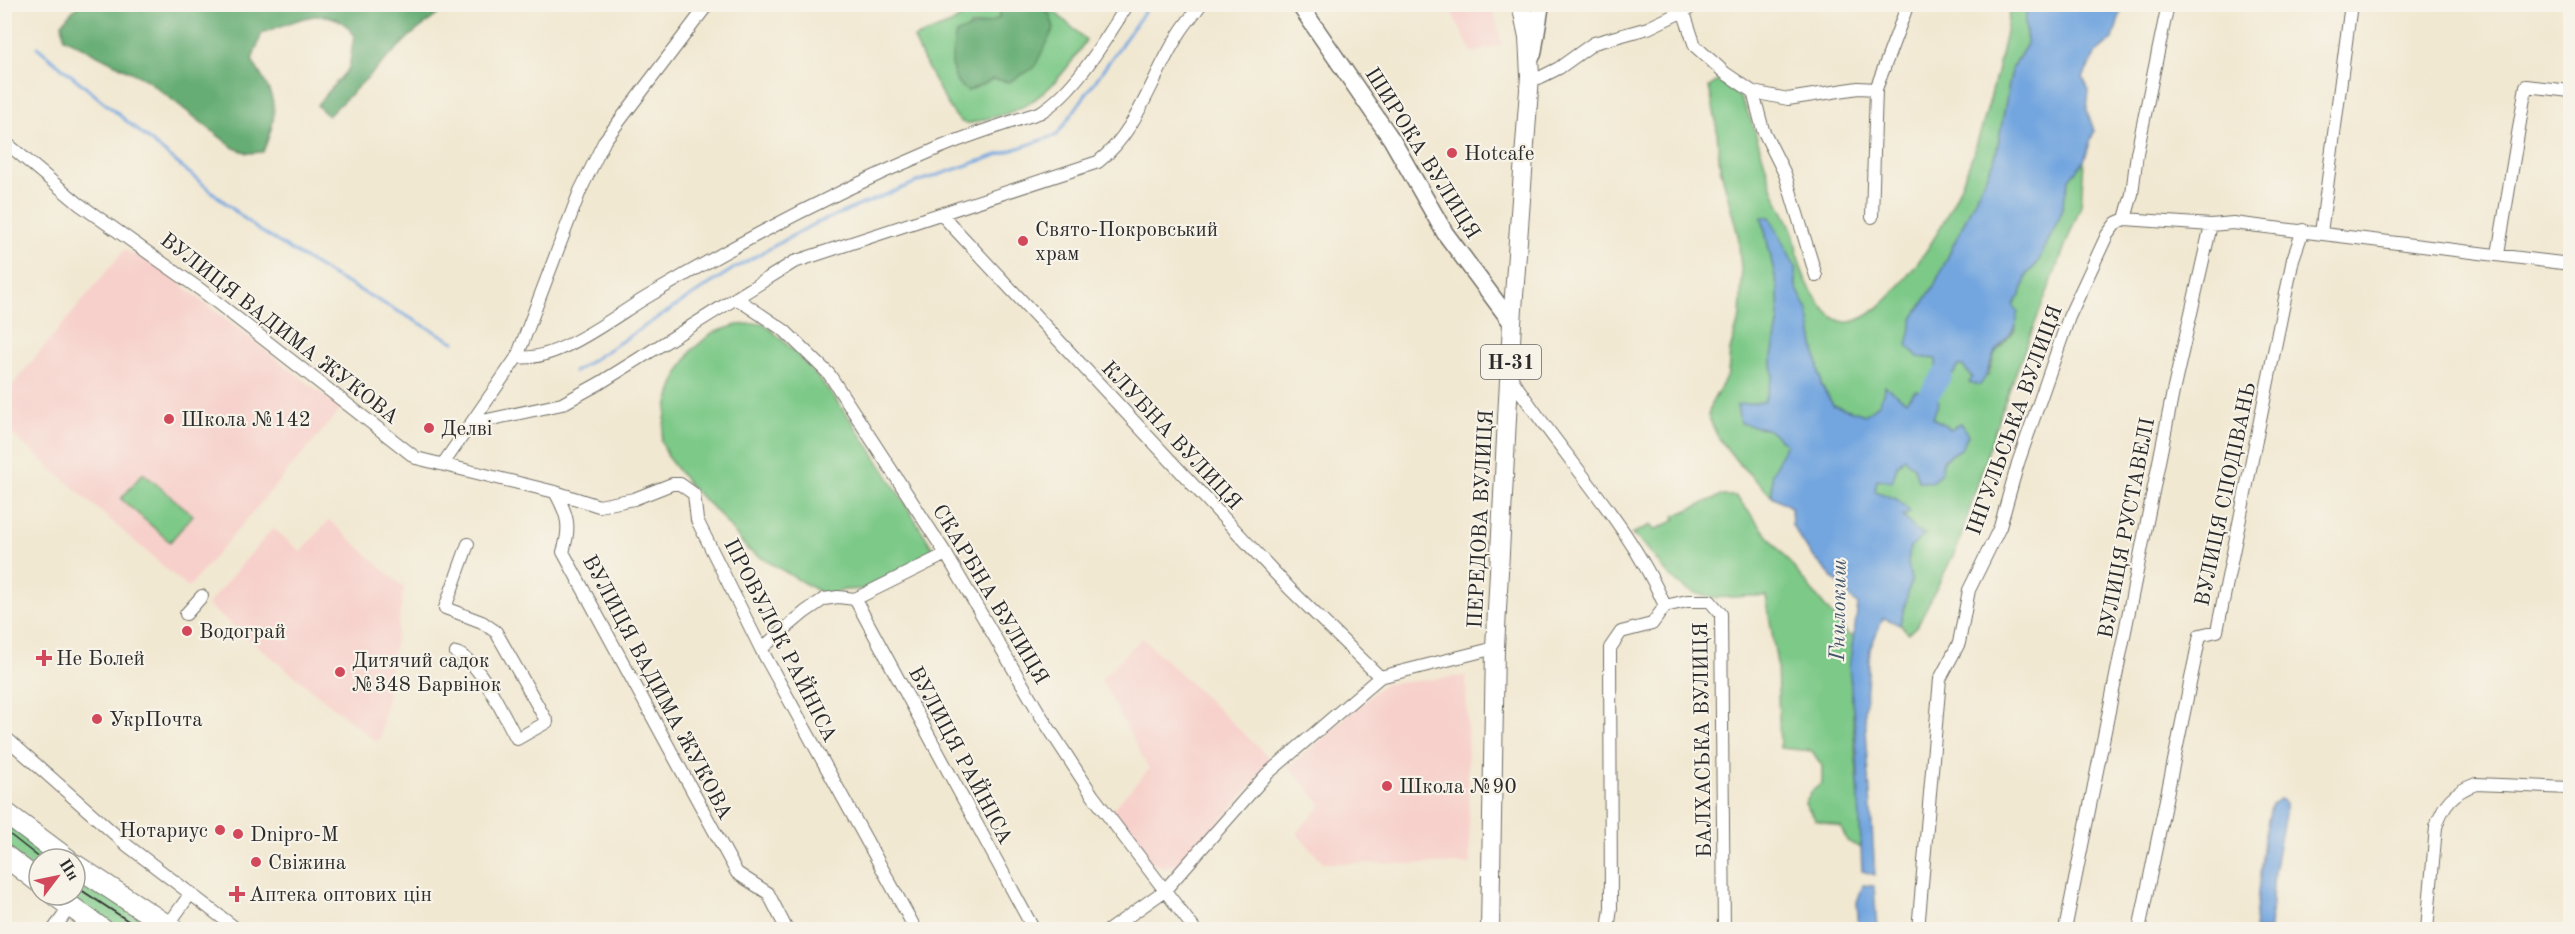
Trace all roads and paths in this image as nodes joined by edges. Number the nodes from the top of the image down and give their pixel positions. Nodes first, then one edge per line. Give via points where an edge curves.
1 (708, 4) edge
2 (1128, 4) edge
3 (1201, 4) edge
4 (1299, 4) edge
5 (1521, 4) edge
6 (1541, 4) edge
7 (1698, 4) edge
8 (1908, 4) edge
9 (2168, 4) edge
10 (2351, 4) edge
11 (1684, 13) junction
12 (1530, 76) junction
13 (1876, 89) junction
14 (2571, 91) edge
15 (1753, 92) junction
16 (4, 141) edge
17 (941, 214) junction
18 (1872, 217) dead end
19 (2125, 219) junction
20 (2211, 225) junction
21 (2303, 230) junction
22 (2321, 232) junction
23 (2498, 254) junction
24 (2571, 264) edge
25 (1816, 276) dead end
26 (736, 298) junction
27 (1512, 323) junction
28 (517, 357) junction
29 (1510, 376) junction
30 (473, 423) junction
31 (443, 464) junction
32 (555, 492) junction
33 (468, 544) dead end
34 (946, 554) junction
35 (202, 596) dead end
36 (855, 599) junction
37 (1665, 606) junction
38 (186, 614) dead end
39 (1495, 648) junction
40 (760, 649) junction
41 (456, 653) dead end
42 (1380, 677) junction
43 (4, 736) edge
44 (2571, 788) edge
45 (4, 812) edge
46 (51, 847) edge
47 (4, 855) edge
48 (27, 873) edge
49 (87, 873) edge
50 (1164, 891) junction
51 (191, 893) junction
52 (61, 907) edge
53 (71, 907) edge
54 (171, 927) edge
55 (53, 930) edge
56 (103, 930) edge
57 (238, 930) edge
58 (787, 930) edge
59 (916, 930) edge
60 (1034, 930) edge
61 (1109, 930) edge
62 (1195, 930) edge
63 (1490, 930) edge
64 (1608, 930) edge
65 (1724, 930) edge
66 (1918, 930) edge
67 (2065, 930) edge
68 (2139, 930) edge
69 (2427, 930) edge

1 - 28 street via 605,140 580,191
2 - 28 street via 1056,103 1041,112 933,150 817,202 740,242 563,347 528,359
3 - 17 street via 1178,35 1149,93 1112,151 1080,170
4 - 27 main road, ШИРОКА ВУЛИЦЯ via 1392,140 1445,233
5 - 12 main road, Н-31
6 - 12 main road, ПЕРЕДОВА ВУЛИЦЯ
7 - 11 street
8 - 13 street
9 - 19 street, ІНГУЛЬСЬКА ВУЛИЦЯ
10 - 22 street
11 - 12 street via 1594,44 1539,78
11 - 15 street via 1695,46 1725,74
12 - 27 main road, ПЕРЕДОВА ВУЛИЦЯ / Н-31
13 - 15 street via 1858,88 1788,99
13 - 18 street
14 - 23 street via 2526,86
15 - 25 street via 1763,130 1785,174
16 - 31 street, ВУЛИЦЯ ВАДИМА ЖУКОВА via 79,204 192,284 416,458
17 - 26 street via 794,262
17 - 42 street, КЛУБНА ВУЛИЦЯ via 1290,590
19 - 20 street
19 - 66 street, ІНГУЛЬСЬКА ВУЛИЦЯ via 2107,235 2070,317 2018,463 2000,527 1969,590 1959,643 1940,679
20 - 21 street via 2233,223
20 - 67 street, ВУЛИЦЯ РУСТАВЕЛІ via 2173,392
21 - 22 street
21 - 68 street, ВУЛИЦЯ СПОДІВАНЬ via 2293,259 2217,631 2200,635
22 - 23 street
23 - 24 street
26 - 30 street via 562,404
26 - 34 street, СКАРБНА ВУЛИЦЯ via 785,331 829,374
27 - 29 main road, ПЕРЕДОВА ВУЛИЦЯ / Н-31
28 - 30 street
29 - 37 street via 1633,543
29 - 39 main road, ПЕРЕДОВА ВУЛИЦЯ / Н-31
30 - 31 street
31 - 32 street, ВУЛИЦЯ ВАДИМА ЖУКОВА
32 - 40 street, ПРОВУЛОК РАЙНІСА via 599,506 626,502 672,484 686,487 694,494 697,520
32 - 58 street, ВУЛИЦЯ ВАДИМА ЖУКОВА via 567,519 569,533 563,552 568,562 737,873 768,893
33 - 41 street via 445,608 482,622 495,632 548,722 516,739 476,668
34 - 36 street
34 - 50 street, СКАРБНА ВУЛИЦЯ via 1093,796
35 - 38 street
36 - 40 street via 824,599
36 - 60 street, ВУЛИЦЯ РАЙНІСА
37 - 64 street via 1652,624 1621,632 1610,648
37 - 65 street, БАЛХАСЬКА ВУЛИЦЯ via 1710,601 1721,614
39 - 42 street
39 - 63 main road, ПЕРЕДОВА ВУЛИЦЯ / Н-31
40 - 59 street, ПРОВУЛОК РАЙНІСА
42 - 50 street via 1267,774
43 - 51 street via 128,846
44 - 69 street via 2476,784 2455,794 2440,812 2436,827
45 - 46 highway
47 - 48 highway
49 - 54 highway
50 - 61 street
50 - 62 street, СКАРБНА ВУЛИЦЯ
51 - 54 street
51 - 57 street
52 - 55 street
53 - 56 highway

